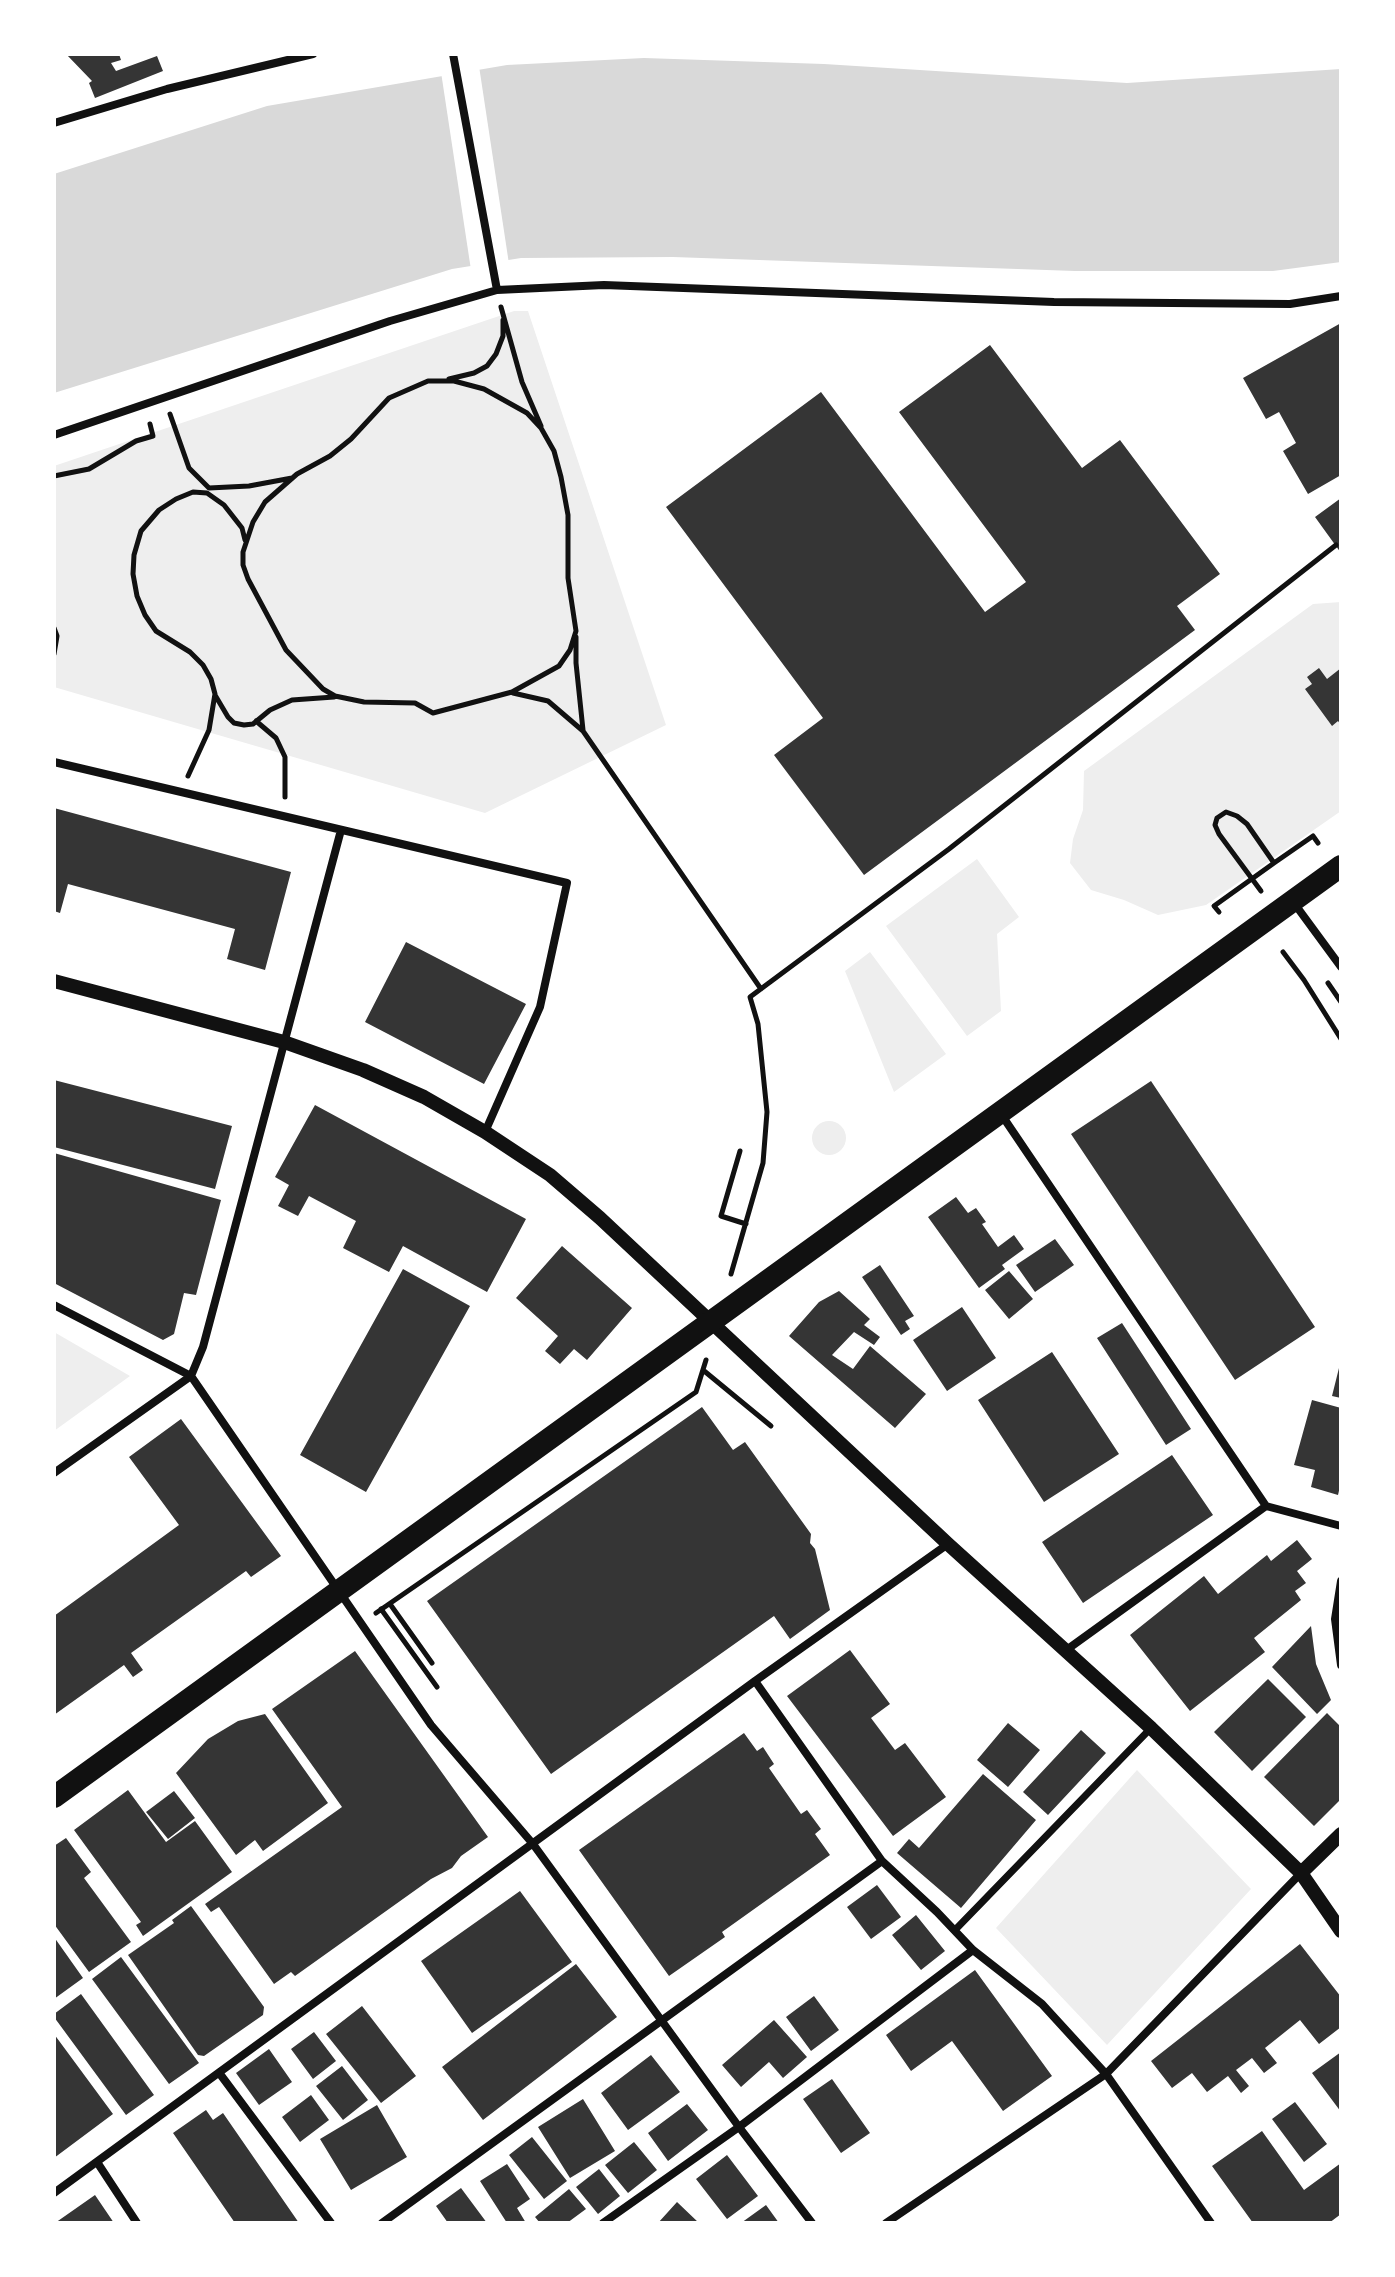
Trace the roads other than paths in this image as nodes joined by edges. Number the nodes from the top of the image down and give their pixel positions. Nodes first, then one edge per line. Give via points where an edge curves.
1 (313, 54) edge
2 (453, 54) edge
3 (54, 123) edge
4 (497, 290) junction
5 (1341, 296) edge
6 (54, 435) edge
7 (54, 762) edge
8 (341, 830) junction
9 (1341, 866) edge
10 (1292, 901) junction
11 (1341, 967) edge
12 (54, 981) edge
13 (284, 1042) junction
14 (1000, 1113) junction
15 (485, 1132) junction
16 (54, 1305) edge
17 (711, 1323) junction
18 (191, 1376) junction
19 (54, 1473) edge
20 (1266, 1506) junction
21 (1341, 1526) edge
22 (948, 1544) junction
23 (1341, 1581) edge
24 (339, 1592) junction
25 (1065, 1651) junction
26 (1341, 1665) edge
27 (755, 1681) junction
28 (1151, 1728) junction
29 (54, 1797) edge
30 (1341, 1834) edge
31 (533, 1844) junction
32 (882, 1861) junction
33 (1301, 1873) junction
34 (955, 1930) junction
35 (1341, 1931) edge
36 (973, 1950) junction
37 (661, 2020) junction
38 (220, 2074) junction
39 (1106, 2074) junction
40 (739, 2127) junction
41 (97, 2162) junction
42 (54, 2193) edge
43 (137, 2223) edge
44 (331, 2223) edge
45 (382, 2223) edge
46 (603, 2223) edge
47 (812, 2223) edge
48 (886, 2223) edge
49 (1211, 2223) edge

1 - 3 street
2 - 4 street
4 - 5 street via 604,285 1054,302 1274,304
4 - 6 street
7 - 8 street
8 - 13 street
8 - 15 street via 567,883 540,1007
9 - 10 highway
10 - 11 street
10 - 14 highway
12 - 13 street
13 - 15 street via 363,1070
13 - 18 street
14 - 17 highway
14 - 20 street
15 - 17 street via 550,1175
16 - 18 street
17 - 22 street
17 - 24 highway
18 - 19 street
18 - 24 street
20 - 21 street
20 - 25 street
22 - 25 street
22 - 27 street
23 - 26 street via 1335,1619
24 - 29 highway
24 - 31 street via 431,1725
25 - 28 street
27 - 31 street
27 - 32 street
28 - 33 street
28 - 34 street
30 - 33 street
31 - 37 street
31 - 38 street
32 - 34 street
32 - 37 street
33 - 35 street
33 - 39 street
34 - 36 street
36 - 39 street via 1042,2004
36 - 40 street
37 - 40 street
37 - 45 street
38 - 41 street
38 - 44 street
39 - 48 street
39 - 49 street
40 - 46 street
40 - 47 street
41 - 42 street
41 - 43 street

